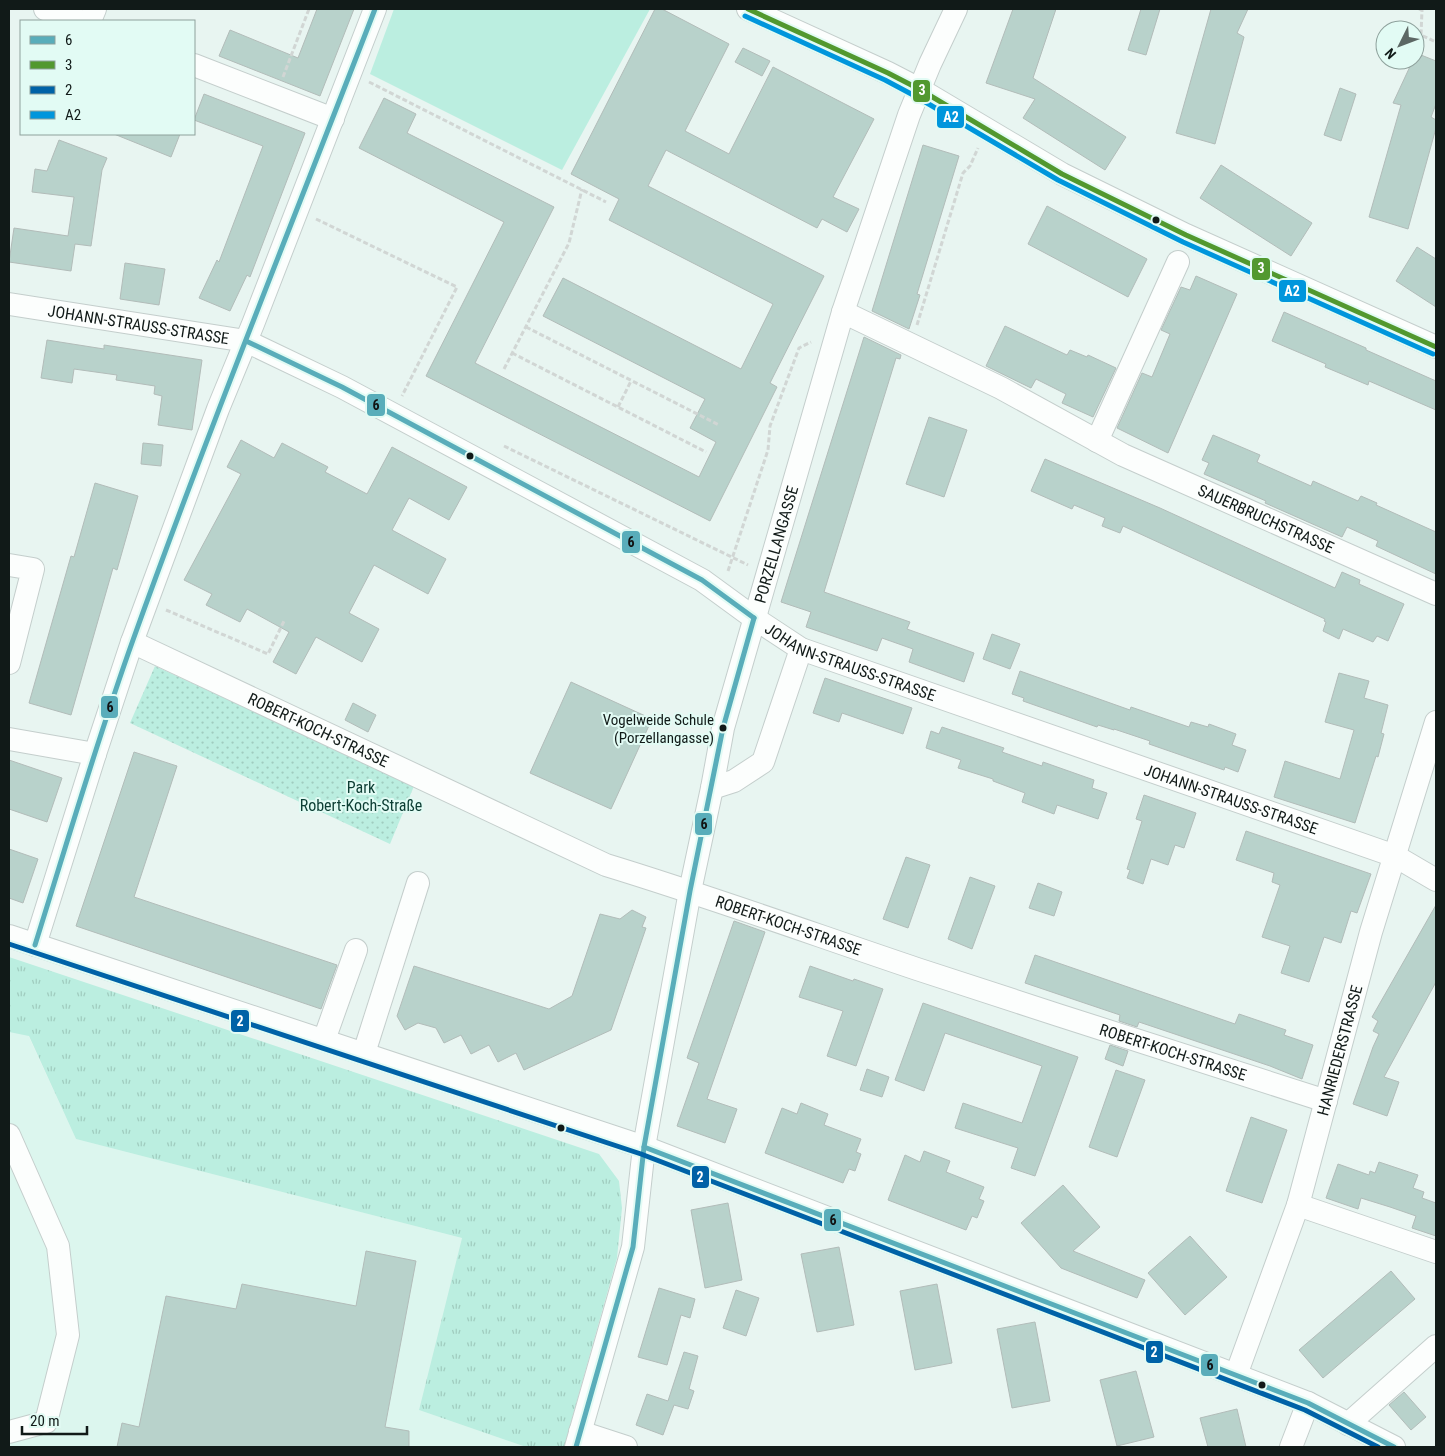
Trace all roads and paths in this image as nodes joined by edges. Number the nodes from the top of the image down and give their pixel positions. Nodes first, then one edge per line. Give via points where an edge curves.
1 (45, 9) edge
2 (310, 9) edge
3 (375, 9) edge
4 (748, 9) edge
5 (956, 9) edge
6 (1419, 9) edge
7 (77, 20) edge
8 (1436, 42) edge
9 (195, 65) edge
10 (351, 73) junction
11 (919, 89) junction
12 (276, 96) junction
13 (333, 118) junction
14 (986, 129) junction
15 (582, 189) junction
16 (606, 202) dead end
17 (297, 210) junction
18 (1178, 262) dead end
19 (9, 304) edge
20 (843, 312) junction
21 (526, 327) junction
22 (246, 341) junction
23 (912, 345) junction
24 (1436, 347) edge
25 (512, 353) junction
26 (504, 369) dead end
27 (632, 381) junction
28 (618, 407) junction
29 (393, 414) junction
30 (719, 425) dead end
31 (1097, 441) junction
32 (498, 443) dead end
33 (706, 452) dead end
34 (9, 565) edge
35 (768, 574) junction
36 (1436, 594) edge
37 (147, 601) junction
38 (754, 618) junction
39 (285, 619) dead end
40 (132, 642) junction
41 (801, 649) junction
42 (9, 663) edge
43 (1436, 722) edge
44 (9, 739) edge
45 (95, 754) junction
46 (712, 788) junction
47 (1395, 856) junction
48 (1436, 880) edge
49 (418, 883) dead end
50 (690, 891) junction
51 (9, 936) edge
52 (35, 945) junction
53 (356, 950) dead end
54 (324, 1040) junction
55 (364, 1053) junction
56 (1326, 1101) junction
57 (9, 1135) edge
58 (644, 1147) junction
59 (1298, 1205) junction
60 (1436, 1252) edge
61 (1436, 1346) edge
62 (1236, 1375) junction
63 (1308, 1404) junction
64 (1348, 1424) junction
65 (9, 1432) edge
66 (578, 1440) edge
67 (626, 1447) edge
68 (1291, 1447) edge
69 (1394, 1447) edge

1 - 7 street
2 - 12 path
3 - 10 street
4 - 11 street
5 - 11 street, PORZELLANGASSE
6 - 8 path via 1422,10 1421,35
9 - 12 street
10 - 13 street
10 - 15 path
11 - 14 street
11 - 20 street, PORZELLANGASSE
12 - 13 street
13 - 17 street
14 - 23 path via 970,166 963,173
14 - 24 street via 1062,174 1186,235
15 - 16 path
15 - 21 path via 569,243
17 - 22 street
17 - 29 path via 457,287
18 - 31 street
19 - 22 street, JOHANN-STRAUSS-STRASSE
20 - 23 street, SAUERBRUCHSTRASSE
20 - 35 street, PORZELLANGASSE
21 - 25 path
21 - 27 path
22 - 29 street, JOHANN-STRAUSS-STRASSE
22 - 37 street
23 - 31 street, SAUERBRUCHSTRASSE via 1001,388
25 - 26 path
25 - 28 path
27 - 28 path
27 - 30 path
28 - 33 path
29 - 38 street, JOHANN-STRAUSS-STRASSE via 702,580
31 - 36 street, SAUERBRUCHSTRASSE
32 - 35 path
34 - 42 street via 32,569
35 - 38 street, PORZELLANGASSE
37 - 39 path via 268,654
37 - 40 street
38 - 41 street, JOHANN-STRAUSS-STRASSE
38 - 46 street, PORZELLANGASSE via 723,728
40 - 45 street
40 - 50 street, ROBERT-KOCH-STRASSE via 606,865
41 - 46 street via 763,762 734,781
41 - 47 street, JOHANN-STRAUSS-STRASSE
43 - 47 street, HANRIEDERSTRASSE
44 - 45 street
45 - 52 street
46 - 50 street, PORZELLANGASSE
47 - 48 street, JOHANN-STRAUSS-STRASSE
47 - 56 street, HANRIEDERSTRASSE
49 - 55 street
50 - 56 street, ROBERT-KOCH-STRASSE
50 - 58 street, PORZELLANGASSE
51 - 52 street
52 - 54 street
53 - 54 street
54 - 55 street
55 - 58 street
56 - 59 street, HANRIEDERSTRASSE
57 - 65 street via 58,1246 68,1335 46,1422
58 - 62 street
58 - 66 street, PORZELLANGASSE via 633,1247
59 - 60 street
59 - 62 street, HANRIEDERSTRASSE
61 - 64 street
62 - 63 street
63 - 64 street
63 - 68 street
64 - 69 street
66 - 67 street

